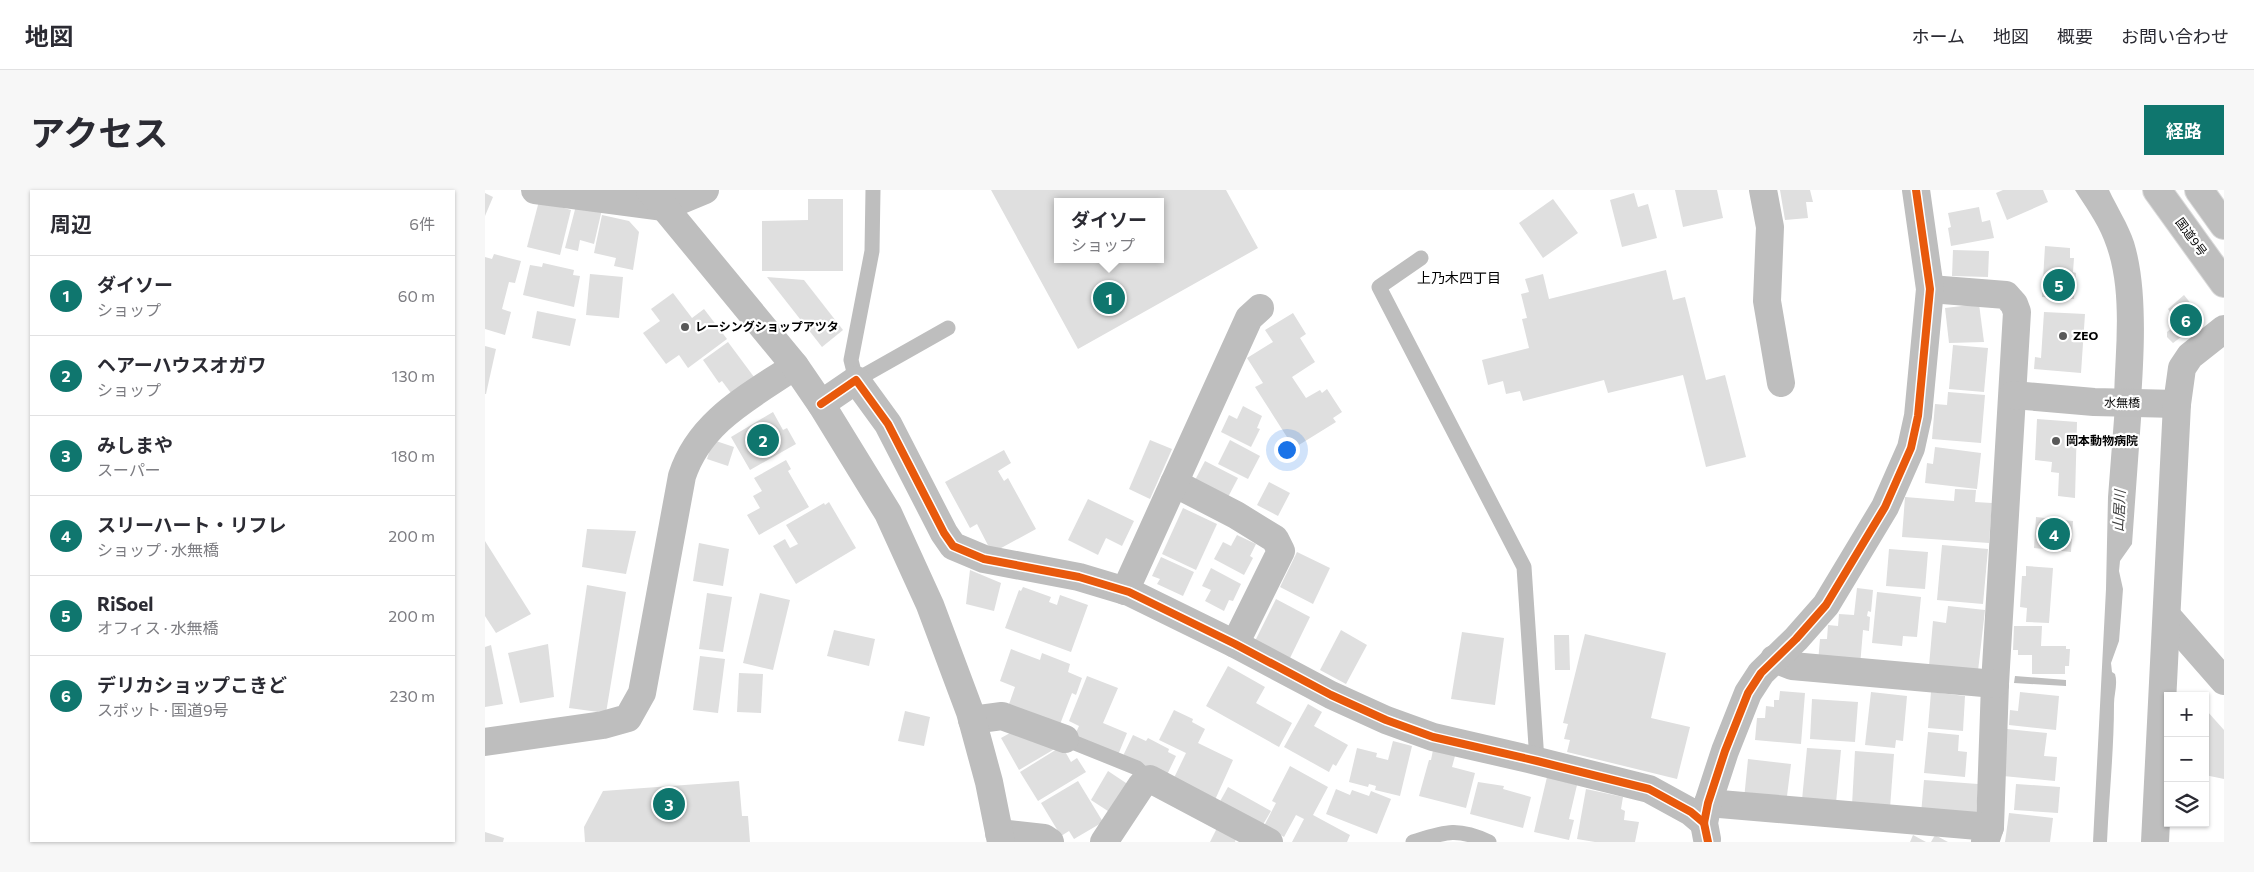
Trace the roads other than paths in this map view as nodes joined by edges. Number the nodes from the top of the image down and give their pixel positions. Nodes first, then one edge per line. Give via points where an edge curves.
1 (535, 190) edge
2 (705, 190) edge
3 (873, 190) edge
4 (1763, 190) edge
5 (1916, 190) edge
6 (2157, 190) edge
7 (2199, 190) edge
8 (657, 199) edge
9 (2224, 225) edge
10 (1421, 258) dead end
11 (2224, 283) edge
12 (1930, 288) junction
13 (1260, 308) dead end
14 (948, 328) dead end
15 (2224, 329) edge
16 (795, 366) junction
17 (856, 380) junction
18 (1781, 383) dead end
19 (2013, 395) junction
20 (821, 404) junction
21 (2164, 404) junction
22 (1174, 483) junction
23 (1125, 591) junction
24 (2167, 616) junction
25 (1235, 644) junction
26 (1774, 659) junction
27 (2224, 681) edge
28 (1995, 684) junction
29 (972, 720) junction
30 (1065, 739) joint
31 (485, 742) edge
32 (1537, 761) junction
33 (1148, 779) junction
34 (1707, 823) edge
35 (1988, 834) edge
36 (1000, 837) edge
37 (1050, 842) edge
38 (1104, 842) edge
39 (1269, 842) edge
40 (1413, 842) edge
41 (1489, 842) edge
42 (2155, 842) edge

1 - 8 main road
2 - 8 main road
3 - 17 lane via 872,251 851,360
4 - 18 main road via 1770,227 1767,301
5 - 12 main road
6 - 11 main road, 国道9号
7 - 9 main road
8 - 16 main road
10 - 32 lane via 1379,287 1524,568
12 - 19 main road via 1998,294 2011,299 2017,312
12 - 26 main road via 1918,416 1900,477 1826,605
13 - 22 main road via 1249,318
14 - 17 lane
15 - 21 main road via 2190,356
16 - 20 main road
16 - 31 main road via 722,416 706,431 687,458 642,693 628,718 603,725
17 - 20 main road
17 - 23 main road via 888,424 943,533 953,546 984,559 1079,577
19 - 21 main road, 水無橋
19 - 28 main road
20 - 29 main road via 888,513 930,605
21 - 24 main road
22 - 23 main road
22 - 25 main road via 1275,539 1281,551
23 - 25 main road
24 - 27 main road
24 - 42 main road
25 - 32 main road via 1386,720 1433,737
26 - 28 main road via 1792,666
26 - 34 main road via 1748,693 1725,751
28 - 35 main road
29 - 30 main road via 1002,716
29 - 36 main road
30 - 33 lane via 1137,768
32 - 34 main road via 1649,789
33 - 38 main road
33 - 39 main road
34 - 35 main road
36 - 37 main road via 1034,836
40 - 41 lane via 1459,831

